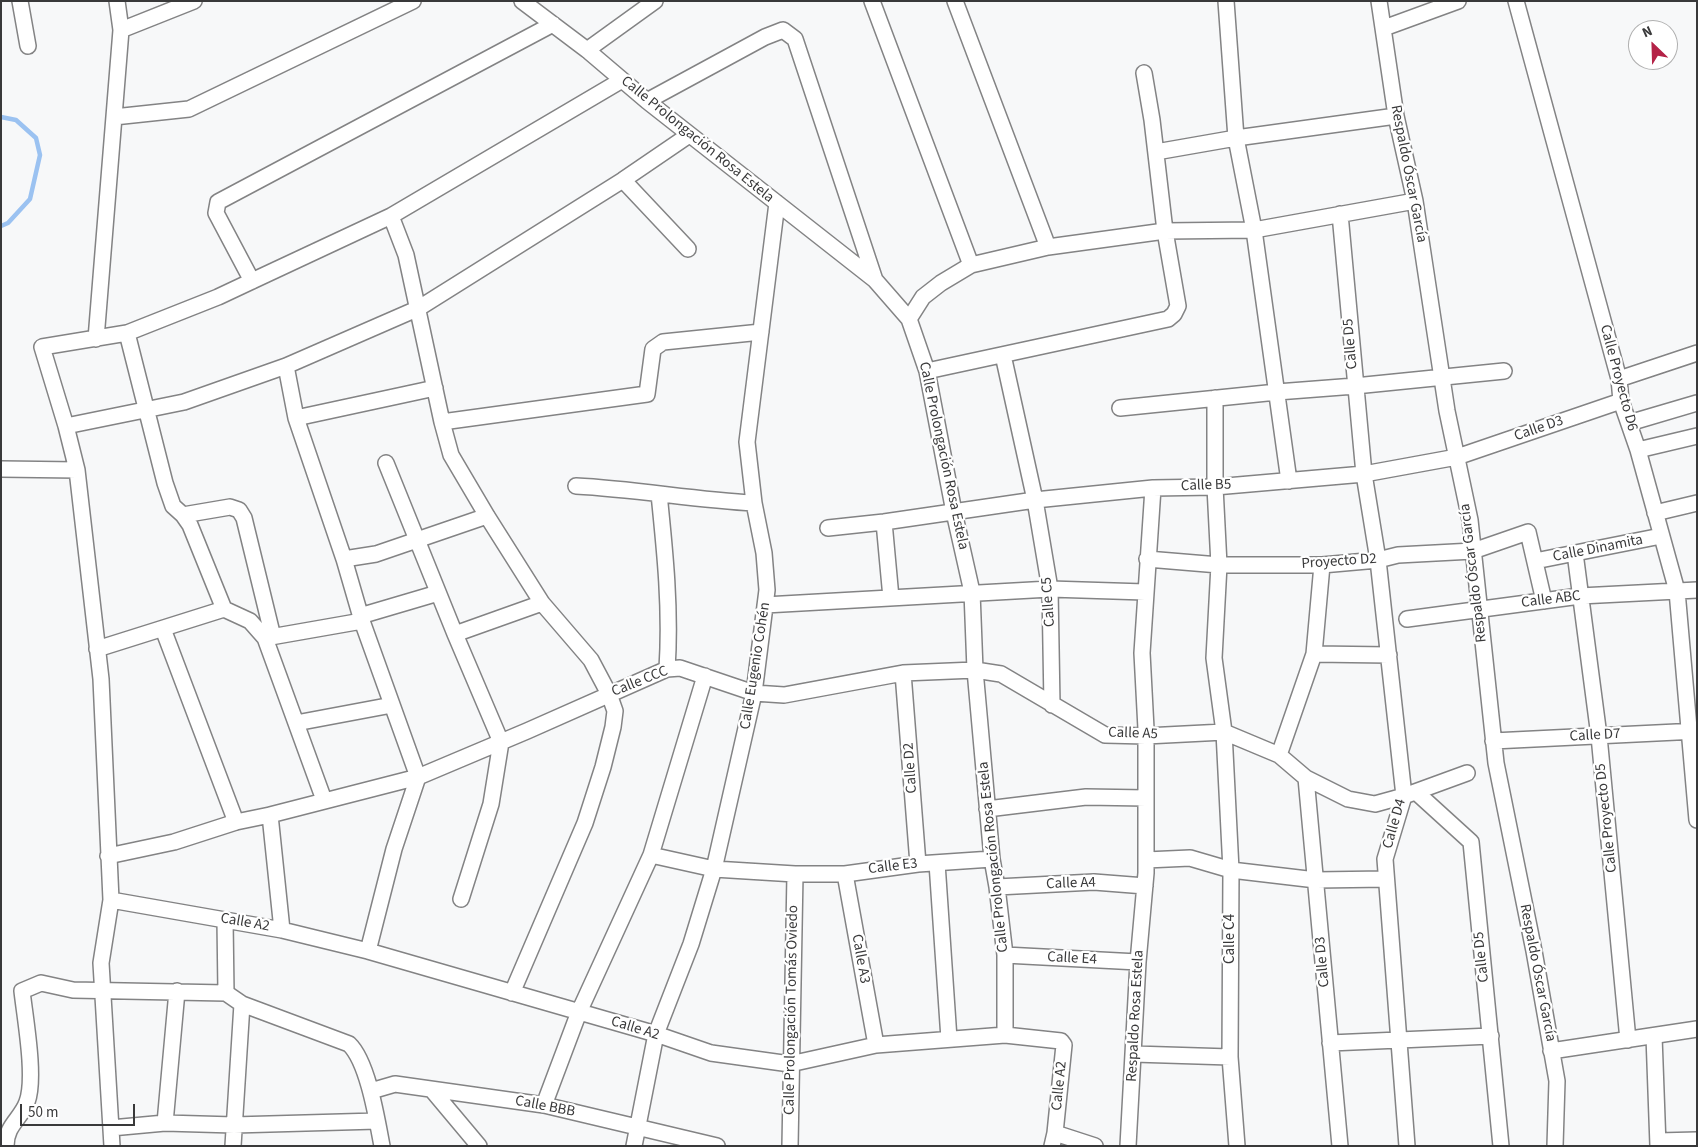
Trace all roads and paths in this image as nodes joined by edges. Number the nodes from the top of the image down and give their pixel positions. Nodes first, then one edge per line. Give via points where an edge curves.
1 (20, 1) edge
2 (117, 1) edge
3 (194, 1) edge
4 (413, 1) edge
5 (522, 1) edge
6 (655, 1) edge
7 (872, 1) edge
8 (954, 1) edge
9 (1226, 1) edge
10 (1379, 1) edge
11 (1458, 1) edge
12 (1516, 1) edge
13 (552, 24) junction
14 (1384, 28) junction
15 (121, 30) junction
16 (28, 46) dead end
17 (587, 50) junction
18 (1144, 72) dead end
19 (622, 80) junction
20 (646, 101) junction
21 (114, 116) junction
22 (1396, 116) junction
23 (689, 135) junction
24 (1236, 138) junction
25 (1156, 152) junction
26 (623, 180) junction
27 (1414, 201) junction
28 (777, 203) junction
29 (1340, 214) junction
30 (391, 216) junction
31 (1254, 230) junction
32 (1165, 231) junction
33 (1048, 247) junction
34 (688, 249) dead end
35 (971, 264) junction
36 (875, 280) junction
37 (252, 281) junction
38 (419, 308) junction
39 (909, 319) junction
40 (760, 332) junction
41 (127, 334) junction
42 (96, 339) junction
43 (1697, 353) edge
44 (1003, 355) junction
45 (286, 366) junction
46 (927, 371) junction
47 (1504, 371) dead end
48 (1441, 376) junction
49 (1619, 378) junction
50 (1355, 386) junction
51 (435, 388) junction
52 (1277, 392) junction
53 (1215, 398) junction
54 (1621, 401) junction
55 (1697, 402) edge
56 (1120, 408) dead end
57 (147, 409) junction
58 (296, 418) junction
59 (442, 422) junction
60 (1628, 423) junction
61 (66, 426) junction
62 (1697, 436) edge
63 (1638, 450) junction
64 (1457, 457) junction
65 (386, 463) dead end
66 (1, 469) edge
67 (77, 470) junction
68 (1364, 474) junction
69 (1289, 481) junction
70 (576, 486) dead end
71 (1216, 487) junction
72 (1153, 488) junction
73 (659, 494) junction
74 (1035, 500) junction
75 (754, 503) junction
76 (1697, 504) edge
77 (954, 512) junction
78 (1655, 513) junction
79 (183, 515) junction
80 (486, 516) junction
81 (884, 522) junction
82 (828, 528) dead end
83 (1662, 536) junction
84 (417, 540) junction
85 (1473, 551) junction
86 (1575, 553) junction
87 (344, 558) junction
88 (1147, 559) junction
89 (1378, 560) junction
90 (1535, 562) junction
91 (1219, 565) junction
92 (1322, 565) junction
93 (1050, 588) junction
94 (1697, 590) edge
95 (1677, 591) junction
96 (972, 592) junction
97 (1145, 592) junction
98 (438, 594) junction
99 (1580, 596) junction
100 (891, 598) junction
101 (1544, 601) junction
102 (542, 603) junction
103 (765, 605) junction
104 (224, 609) junction
105 (1479, 609) junction
106 (361, 619) junction
107 (1407, 619) dead end
108 (163, 629) junction
109 (455, 634) junction
110 (269, 638) junction
111 (97, 649) junction
112 (1314, 654) junction
113 (1389, 655) junction
114 (667, 669) junction
115 (975, 670) junction
116 (904, 673) junction
117 (705, 676) junction
118 (754, 693) junction
119 (609, 694) junction
120 (392, 705) junction
121 (1052, 705) junction
122 (296, 723) junction
123 (1693, 731) edge
124 (1224, 732) junction
125 (1146, 736) junction
126 (1599, 736) junction
127 (1493, 741) junction
128 (501, 742) junction
129 (1279, 755) junction
130 (1467, 773) dead end
131 (418, 776) junction
132 (1306, 778) junction
133 (1410, 794) junction
134 (1695, 796) edge
135 (1146, 798) junction
136 (324, 800) junction
137 (987, 809) junction
138 (270, 815) junction
139 (1697, 820) edge
140 (236, 822) junction
141 (651, 855) junction
142 (108, 856) junction
143 (992, 859) junction
144 (1146, 860) junction
145 (937, 863) junction
146 (918, 864) junction
147 (714, 869) junction
148 (1231, 870) junction
149 (795, 874) junction
150 (845, 874) junction
151 (1386, 879) junction
152 (1316, 880) junction
153 (1145, 886) junction
154 (997, 887) junction
155 (461, 899) dead end
156 (111, 900) junction
157 (225, 920) junction
158 (282, 930) junction
159 (368, 951) junction
160 (1005, 956) junction
161 (1138, 962) junction
162 (102, 991) junction
163 (177, 991) junction
164 (226, 993) junction
165 (512, 993) junction
166 (242, 1004) junction
167 (579, 1012) junction
168 (1697, 1029) edge
169 (656, 1034) junction
170 (1005, 1035) junction
171 (1490, 1036) junction
172 (1654, 1036) junction
173 (949, 1038) junction
174 (1399, 1040) junction
175 (1628, 1040) junction
176 (1330, 1043) junction
177 (876, 1045) junction
178 (1551, 1051) junction
179 (1134, 1054) junction
180 (1230, 1057) junction
181 (790, 1064) junction
182 (432, 1090) junction
183 (371, 1091) junction
184 (544, 1105) junction
185 (377, 1121) junction
186 (165, 1123) junction
187 (234, 1125) junction
188 (639, 1127) junction
189 (111, 1128) junction
190 (1053, 1139) edge
191 (1697, 1140) edge
192 (1658, 1143) edge
193 (700, 1144) edge
194 (6, 1146) edge
195 (112, 1146) edge
196 (233, 1146) edge
197 (382, 1146) edge
198 (479, 1146) edge
199 (634, 1146) edge
200 (717, 1146) edge
201 (790, 1146) edge
202 (1095, 1146) edge
203 (1128, 1146) edge
204 (1238, 1146) edge
205 (1340, 1146) edge
206 (1407, 1146) edge
207 (1501, 1146) edge
208 (1555, 1146) edge

1 - 16 street
2 - 15 street
3 - 15 street
4 - 21 street via 189,108
5 - 13 street, Calle Prolongación Rosa Estela
6 - 17 street
7 - 35 street
8 - 33 street
9 - 24 street
10 - 14 street, Respaldo Óscar García
11 - 14 street
12 - 49 street, Calle Proyecto D6
13 - 17 street, Calle Prolongación Rosa Estela
13 - 37 street via 218,202 216,213
14 - 22 street, Respaldo Óscar García
15 - 21 street
17 - 19 street, Calle Prolongación Rosa Estela
18 - 25 street
19 - 20 street, Calle Prolongación Rosa Estela
19 - 30 street
20 - 23 street, Calle Prolongación Rosa Estela
20 - 36 street via 765,37 783,30 795,39
21 - 42 street
22 - 24 street
22 - 27 street, Respaldo Óscar García
23 - 26 street
23 - 28 street, Calle Prolongación Rosa Estela
24 - 25 street
24 - 31 street
25 - 32 street
26 - 34 street
26 - 38 street
27 - 29 street
27 - 48 street, Respaldo Óscar García
28 - 36 street, Calle Prolongación Rosa Estela
28 - 40 street, Calle Eugenio Cohén
29 - 31 street
29 - 50 street, Calle D5
30 - 37 street
30 - 38 street via 406,255
31 - 32 street
31 - 52 street
32 - 33 street
32 - 44 street via 1178,306 1168,319
33 - 35 street
35 - 39 street via 923,297
36 - 39 street, Calle Prolongación Rosa Estela
37 - 41 street
38 - 45 street
38 - 51 street
39 - 46 street, Calle Prolongación Rosa Estela
40 - 59 street via 663,342 653,350 647,394
40 - 75 street, Calle Eugenio Cohén via 747,442
41 - 42 street
41 - 57 street
42 - 61 street via 42,347
43 - 49 street
44 - 46 street
44 - 74 street, Calle C5
45 - 57 street via 184,402
45 - 58 street
46 - 77 street, Calle Prolongación Rosa Estela
47 - 48 street
48 - 50 street
48 - 64 street, Respaldo Óscar García
49 - 54 street, Calle Proyecto D6
50 - 52 street
50 - 68 street, Calle D5
51 - 58 street
51 - 59 street
52 - 53 street
52 - 69 street
53 - 56 street
53 - 71 street
54 - 60 street, Calle Proyecto D6
54 - 64 street, Calle D3
55 - 60 street
57 - 61 street
57 - 79 street via 165,483 173,506
58 - 87 street
59 - 80 street via 451,455
60 - 63 street, Calle Proyecto D6
61 - 67 street
62 - 63 street
63 - 78 street, Calle Proyecto D6
64 - 68 street, Calle B5
64 - 85 street, Respaldo Óscar García
65 - 84 street
66 - 67 street
67 - 111 street
68 - 69 street, Calle B5
68 - 89 street, Calle D4
69 - 71 street, Calle B5
70 - 73 street
71 - 72 street, Calle B5
71 - 91 street
72 - 74 street, Calle B5
72 - 88 street, Respaldo Rosa Estela
73 - 75 street
73 - 114 street via 667,570
74 - 77 street, Calle B5
74 - 93 street, Calle C5
75 - 103 street, Calle Eugenio Cohén via 764,553
76 - 78 street
77 - 81 street, Calle B5
77 - 96 street, Calle Prolongación Rosa Estela
78 - 83 street, Calle Proyecto D6
79 - 104 street
79 - 110 street via 230,507 239,510 244,518
80 - 84 street
80 - 102 street
81 - 82 street, Calle B5
81 - 100 street
83 - 86 street, Calle Dinamita
83 - 95 street, Calle Proyecto D6
84 - 87 street via 376,554
84 - 98 street
85 - 89 street, Proyecto D2 via 1398,554
85 - 90 street, Proyecto D2 via 1528,532
85 - 105 street, Respaldo Óscar García
86 - 90 street, Calle Dinamita
86 - 99 street, Calle Proyecto D5
87 - 106 street
88 - 91 street, Proyecto D2
88 - 97 street, Respaldo Rosa Estela
89 - 92 street, Proyecto D2
89 - 113 street, Calle D4
90 - 101 street
91 - 92 street, Proyecto D2
91 - 124 street, Calle C4 via 1214,658
92 - 112 street
93 - 96 street
93 - 97 street
93 - 121 street, Calle C5
94 - 95 street, Calle ABC
95 - 99 street, Calle ABC
95 - 123 street, Calle Proyecto D6
96 - 100 street
96 - 115 street, Calle Prolongación Rosa Estela
97 - 125 street, Respaldo Rosa Estela via 1142,652
98 - 106 street
98 - 109 street
99 - 101 street, Calle ABC
99 - 126 street, Calle Proyecto D5
100 - 103 street
101 - 105 street, Calle ABC
102 - 109 street
102 - 119 street via 591,660
103 - 118 street, Calle Eugenio Cohén
104 - 108 street
104 - 110 street via 250,620
105 - 107 street, Calle ABC
105 - 127 street, Respaldo Óscar García
106 - 110 street
106 - 120 street
108 - 111 street
108 - 140 street
109 - 128 street
110 - 122 street
111 - 142 street
112 - 113 street
112 - 129 street
113 - 133 street, Calle D4
114 - 117 street, Calle CCC via 680,668
114 - 119 street, Calle CCC
115 - 116 street, Calle A5
115 - 121 street, Calle A5 via 1002,674
115 - 137 street, Calle Prolongación Rosa Estela
116 - 118 street, Calle CCC via 784,695
116 - 146 street, Calle D2
117 - 118 street, Calle CCC
117 - 141 street
118 - 147 street, Calle Eugenio Cohén
119 - 128 street, Calle CCC
119 - 165 street via 615,711 603,767 585,822
120 - 122 street
120 - 131 street
121 - 125 street, Calle A5 via 1105,735
122 - 136 street
123 - 126 street, Calle D7
123 - 134 street, Calle Proyecto D6
124 - 125 street, Calle A5
124 - 129 street, Calle A5
124 - 148 street, Calle C4
125 - 135 street, Respaldo Rosa Estela
126 - 127 street, Calle D7
126 - 175 street, Calle Proyecto D5
127 - 178 street, Respaldo Óscar García
128 - 131 street, Calle CCC
128 - 155 street via 491,804
129 - 132 street, Calle A5
130 - 133 street, Calle A5
131 - 136 street, Calle CCC
131 - 159 street via 394,849
132 - 133 street, Calle A5 via 1348,799 1375,804
132 - 152 street, Calle D3
133 - 151 street, Calle D4 via 1385,860
133 - 171 street, Calle D5 via 1471,842
134 - 139 street, Calle Proyecto D6
135 - 137 street via 1086,797
135 - 144 street, Respaldo Rosa Estela
136 - 138 street, Calle CCC
137 - 143 street, Calle Prolongación Rosa Estela
138 - 140 street, Calle CCC
138 - 158 street
140 - 142 street, Calle CCC via 174,842
141 - 147 street, Calle E3
141 - 167 street
142 - 156 street
143 - 145 street, Calle E3
143 - 154 street, Calle Prolongación Rosa Estela
144 - 148 street via 1190,858
144 - 153 street, Respaldo Rosa Estela
145 - 146 street, Calle E3
145 - 173 street
146 - 150 street, Calle E3
147 - 149 street, Calle E3
147 - 169 street, Calle Eugenio Cohén via 691,944
148 - 152 street
148 - 180 street, Calle C4
149 - 150 street, Calle E3
149 - 181 street, Calle Prolongación Tomás Oviedo
150 - 177 street, Calle A3
151 - 152 street
151 - 174 street, Calle D4
152 - 176 street, Calle D3
153 - 154 street, Calle A4 via 1094,882
153 - 161 street, Respaldo Rosa Estela
154 - 160 street, Calle Prolongación Rosa Estela
156 - 157 street, Calle A2
156 - 162 street via 101,963
157 - 158 street, Calle A2
157 - 164 street
158 - 159 street, Calle A2
159 - 165 street, Calle A2
160 - 161 street, Calle E4
160 - 170 street, Calle Prolongación Rosa Estela
161 - 179 street, Respaldo Rosa Estela
162 - 163 street
162 - 189 street
162 - 194 street via 73,990 40,983 22,991 31,1072 27,1102 6,1135
163 - 164 street
163 - 186 street
164 - 166 street
165 - 167 street, Calle A2
166 - 183 street via 349,1044 355,1050
166 - 187 street
167 - 169 street, Calle A2
167 - 184 street
168 - 172 street
169 - 181 street, Calle A2 via 711,1053
169 - 188 street, Calle Eugenio Cohén
170 - 173 street, Calle A2
170 - 190 street, Calle A2 via 1063,1042
171 - 174 street
171 - 207 street, Calle D5
172 - 175 street
172 - 192 street
173 - 177 street, Calle A2
174 - 176 street
174 - 206 street, Calle D4
175 - 178 street
176 - 205 street, Calle D3
177 - 181 street, Calle A2
178 - 208 street, Respaldo Óscar García via 1557,1081
179 - 180 street
179 - 203 street, Respaldo Rosa Estela
180 - 204 street, Calle C4
181 - 201 street, Calle Prolongación Tomás Oviedo
182 - 183 street, Calle BBB via 395,1084
182 - 184 street, Calle BBB
182 - 198 street
183 - 185 street
184 - 188 street, Calle BBB
185 - 187 street
185 - 197 street
186 - 187 street
186 - 189 street
187 - 196 street
188 - 193 street, Calle BBB
188 - 199 street, Calle Eugenio Cohén
189 - 195 street
190 - 202 street
191 - 192 street
193 - 200 street, Calle BBB

